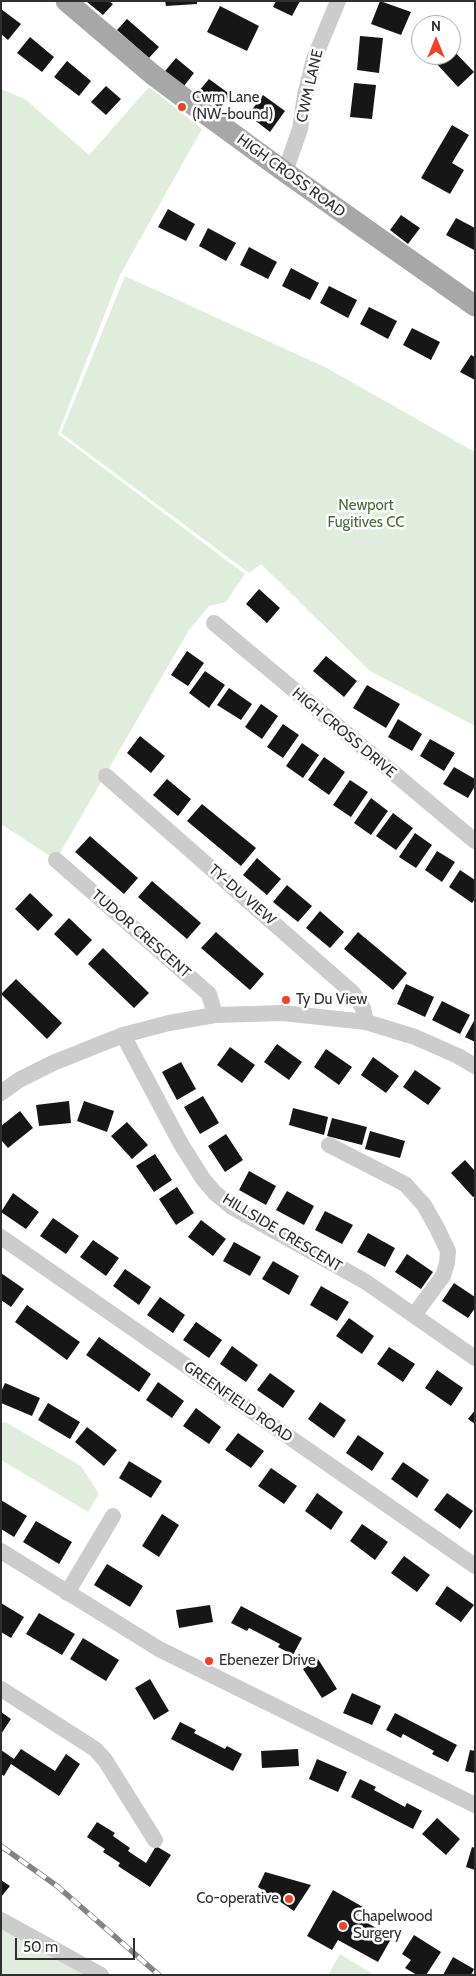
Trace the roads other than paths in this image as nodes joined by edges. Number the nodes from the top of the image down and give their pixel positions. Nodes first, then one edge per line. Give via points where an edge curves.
1 (66, 1) edge
2 (338, 1) edge
3 (285, 172) junction
4 (475, 306) edge
5 (214, 623) dead end
6 (106, 776) dead end
7 (475, 842) edge
8 (56, 860) dead end
9 (215, 1015) junction
10 (366, 1022) junction
11 (123, 1035) junction
12 (475, 1066) edge
13 (1, 1093) edge
14 (329, 1145) dead end
15 (1, 1237) edge
16 (414, 1315) junction
17 (475, 1358) edge
18 (113, 1516) dead end
19 (1, 1551) edge
20 (475, 1566) edge
21 (67, 1593) junction
22 (1, 1689) edge
23 (475, 1805) edge
24 (155, 1840) dead end
25 (1, 1920) edge
26 (100, 1975) edge

1 - 3 main road, HIGH CROSS ROAD via 152,74
2 - 3 street, CWM LANE via 314,59 300,129
3 - 4 main road, HIGH CROSS ROAD
5 - 7 street, HIGH CROSS DRIVE
6 - 10 street, TY-DU VIEW via 353,993 363,1008
8 - 9 street, TUDOR CRESCENT via 210,994
9 - 10 street via 283,1013
9 - 11 street
10 - 12 street via 415,1036
11 - 13 street via 53,1063
11 - 16 street, HILLSIDE CRESCENT via 181,1144 215,1193 232,1207 366,1282
14 - 16 street via 405,1184 424,1205 437,1228 448,1251 447,1263 443,1276
15 - 20 street, GREENFIELD ROAD
16 - 17 street, HILLSIDE CRESCENT
18 - 21 street
19 - 21 street
21 - 23 street via 159,1649
22 - 24 street via 95,1749
25 - 26 street

